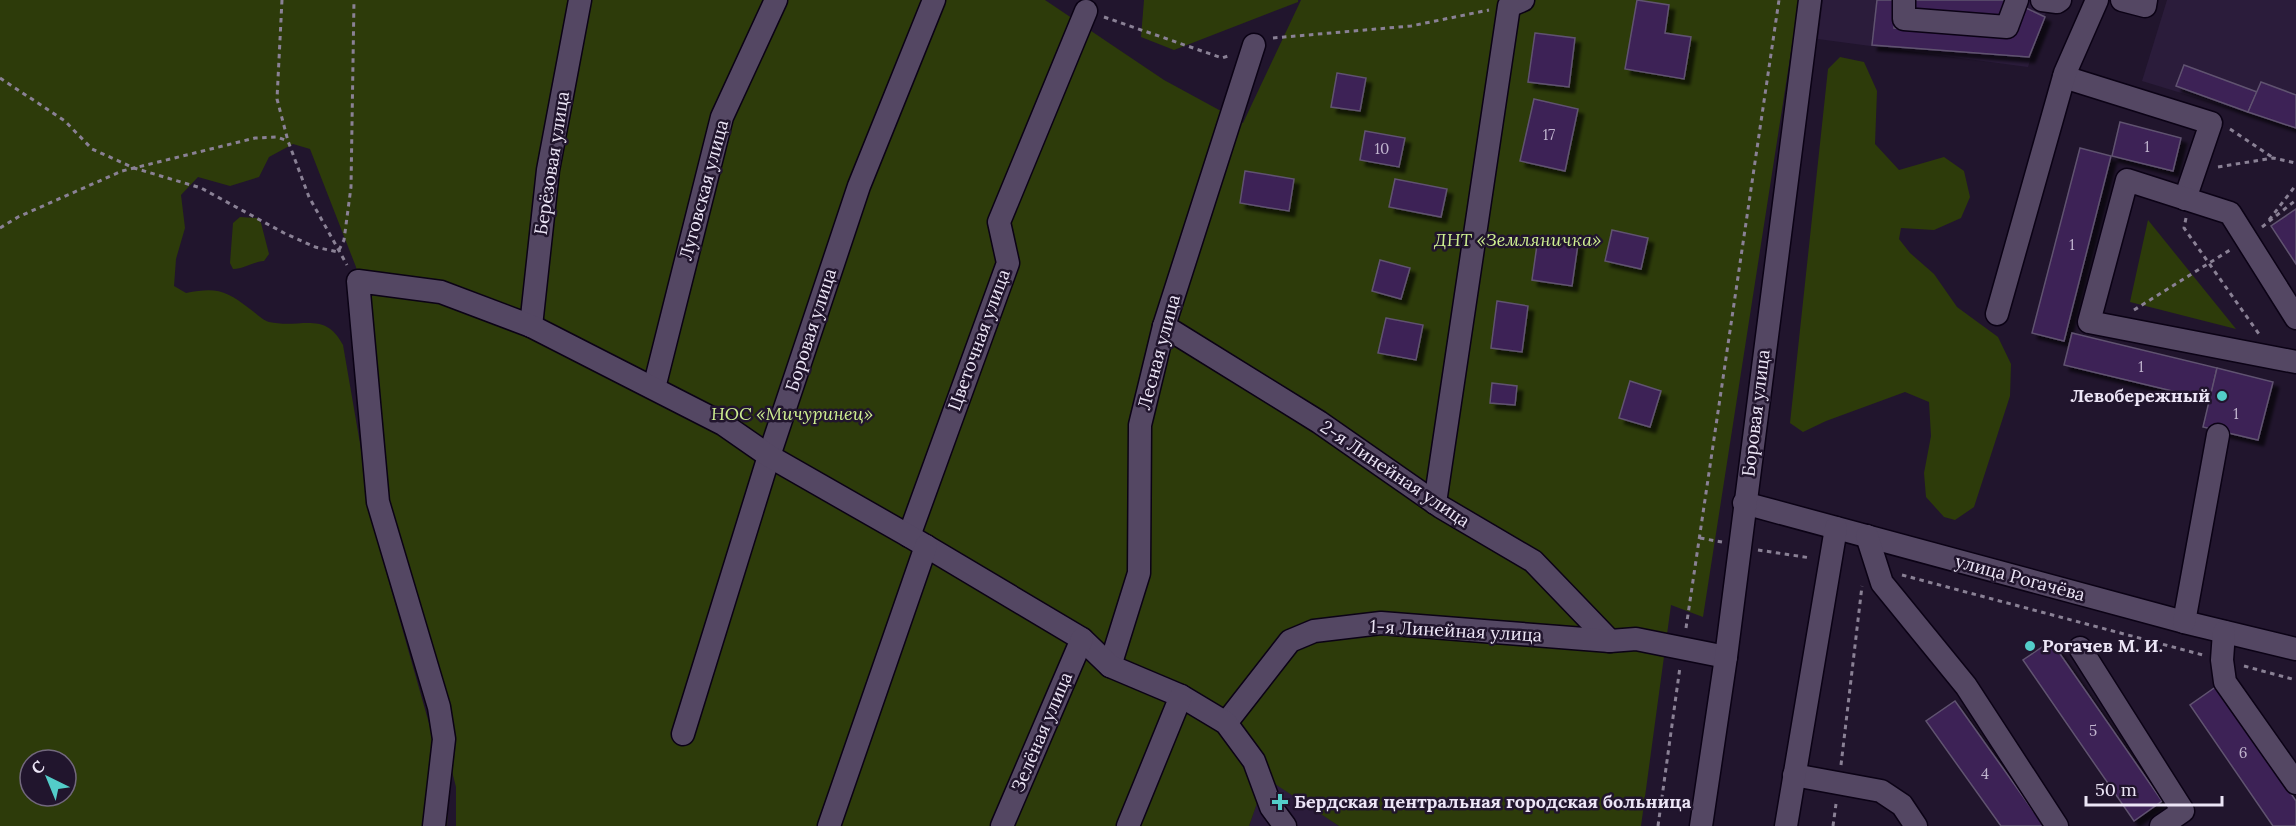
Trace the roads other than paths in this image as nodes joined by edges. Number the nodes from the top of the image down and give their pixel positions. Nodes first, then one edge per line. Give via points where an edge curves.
1 (580, 0) edge
2 (776, 0) edge
3 (934, 0) edge
4 (1810, 0) edge
5 (1904, 0) edge
6 (2017, 0) edge
7 (2042, 0) edge
8 (2060, 0) edge
9 (2097, 0) edge
10 (2122, 0) edge
11 (2146, 0) edge
12 (1516, 3) edge
13 (1086, 11) road end
14 (1254, 45) road end
15 (2064, 77) junction
16 (2188, 200) junction
17 (1997, 314) dead end
18 (2296, 318) edge
19 (531, 326) junction
20 (1164, 326) junction
21 (2286, 360) edge
22 (654, 388) junction
23 (2218, 435) dead end
24 (769, 456) junction
25 (1435, 503) junction
26 (1744, 503) junction
27 (1836, 528) junction
28 (1867, 536) junction
29 (917, 541) junction
30 (2184, 622) junction
31 (2224, 632) junction
32 (1082, 639) junction
33 (1610, 641) junction
34 (2080, 648) dead end
35 (2296, 649) edge
36 (1726, 657) junction
37 (1110, 666) junction
38 (1181, 696) junction
39 (1226, 723) junction
40 (683, 734) dead end
41 (1794, 775) junction
42 (2296, 783) edge
43 (434, 826) edge
44 (829, 826) edge
45 (1002, 826) edge
46 (1128, 826) edge
47 (1285, 826) edge
48 (1701, 826) edge
49 (1786, 826) edge
50 (1916, 826) edge
51 (2057, 826) edge
52 (2161, 826) edge

1 - 19 street, Берёзовая улица via 548,170
2 - 22 street, Луговская улица via 722,117
3 - 24 street, Боровая улица via 859,186
4 - 26 street, Боровая улица
5 - 6 street via 1904,19 2007,27
7 - 8 street
9 - 15 street
10 - 11 street via 2145,6
12 - 25 street
13 - 29 street, Цветочная улица via 999,222 1008,262
14 - 20 street, Лесная улица
15 - 16 street via 2211,123
15 - 17 street
16 - 18 street via 2230,213 2256,233
16 - 21 street via 2127,180 2089,322
19 - 22 street
19 - 43 street via 441,292 358,281 378,502 439,707 444,739
20 - 25 street, 2-я Линейная улица via 1319,422
20 - 37 street, Лесная улица via 1140,425 1139,573
22 - 24 street via 723,424
23 - 30 street
24 - 29 street
24 - 40 street, Боровая улица
25 - 33 street, 2-я Линейная улица via 1533,561
26 - 27 street, улица Рогачёва
26 - 36 street, Боровая улица
27 - 28 street, улица Рогачёва
27 - 41 street
28 - 30 street, улица Рогачёва
28 - 51 street via 1882,583 1966,686
29 - 32 street
29 - 44 street, Цветочная улица
30 - 31 street, улица Рогачёва
31 - 35 street, улица Рогачёва
31 - 42 street via 2225,682
32 - 37 street
32 - 45 street, Зелёная улица
33 - 36 street, 1-я Линейная улица via 1636,639
33 - 39 street, 1-я Линейная улица via 1381,623 1314,631 1290,641
34 - 52 street via 2183,811
36 - 48 street, Боровая улица
37 - 38 street
38 - 39 street
38 - 46 street
39 - 47 street via 1254,761 1271,807
41 - 49 street
41 - 50 street via 1881,791 1902,805

